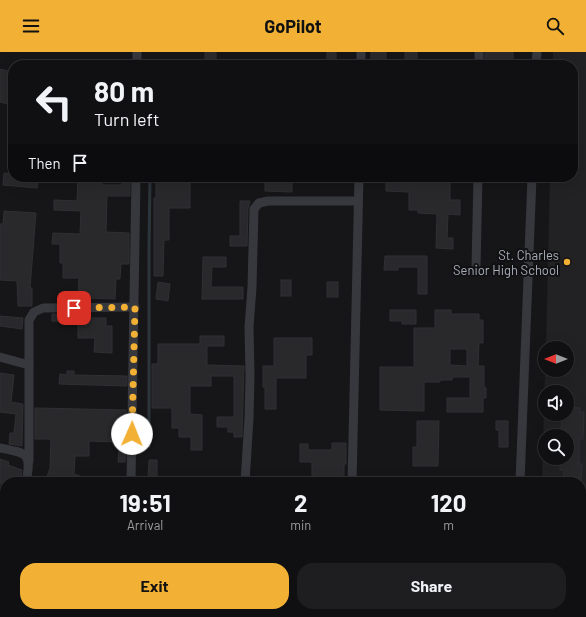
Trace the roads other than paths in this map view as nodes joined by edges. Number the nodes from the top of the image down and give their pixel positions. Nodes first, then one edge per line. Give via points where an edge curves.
1 (136, 182) edge
2 (359, 182) edge
3 (478, 182) edge
4 (532, 182) edge
5 (358, 201) junction
6 (476, 268) dead end
7 (135, 307) junction
8 (0, 357) edge
9 (29, 364) junction
10 (0, 448) edge
11 (29, 461) junction
12 (27, 477) edge
13 (131, 477) edge
14 (246, 477) edge
15 (352, 477) edge
16 (520, 477) edge

1 - 7 street
2 - 5 street
3 - 6 street
4 - 16 street
5 - 14 street via 268,201 258,203 254,209
5 - 15 street
7 - 9 street via 43,308 34,312 29,320
7 - 13 street
8 - 9 street
9 - 11 street
10 - 11 street via 20,451
11 - 12 street

